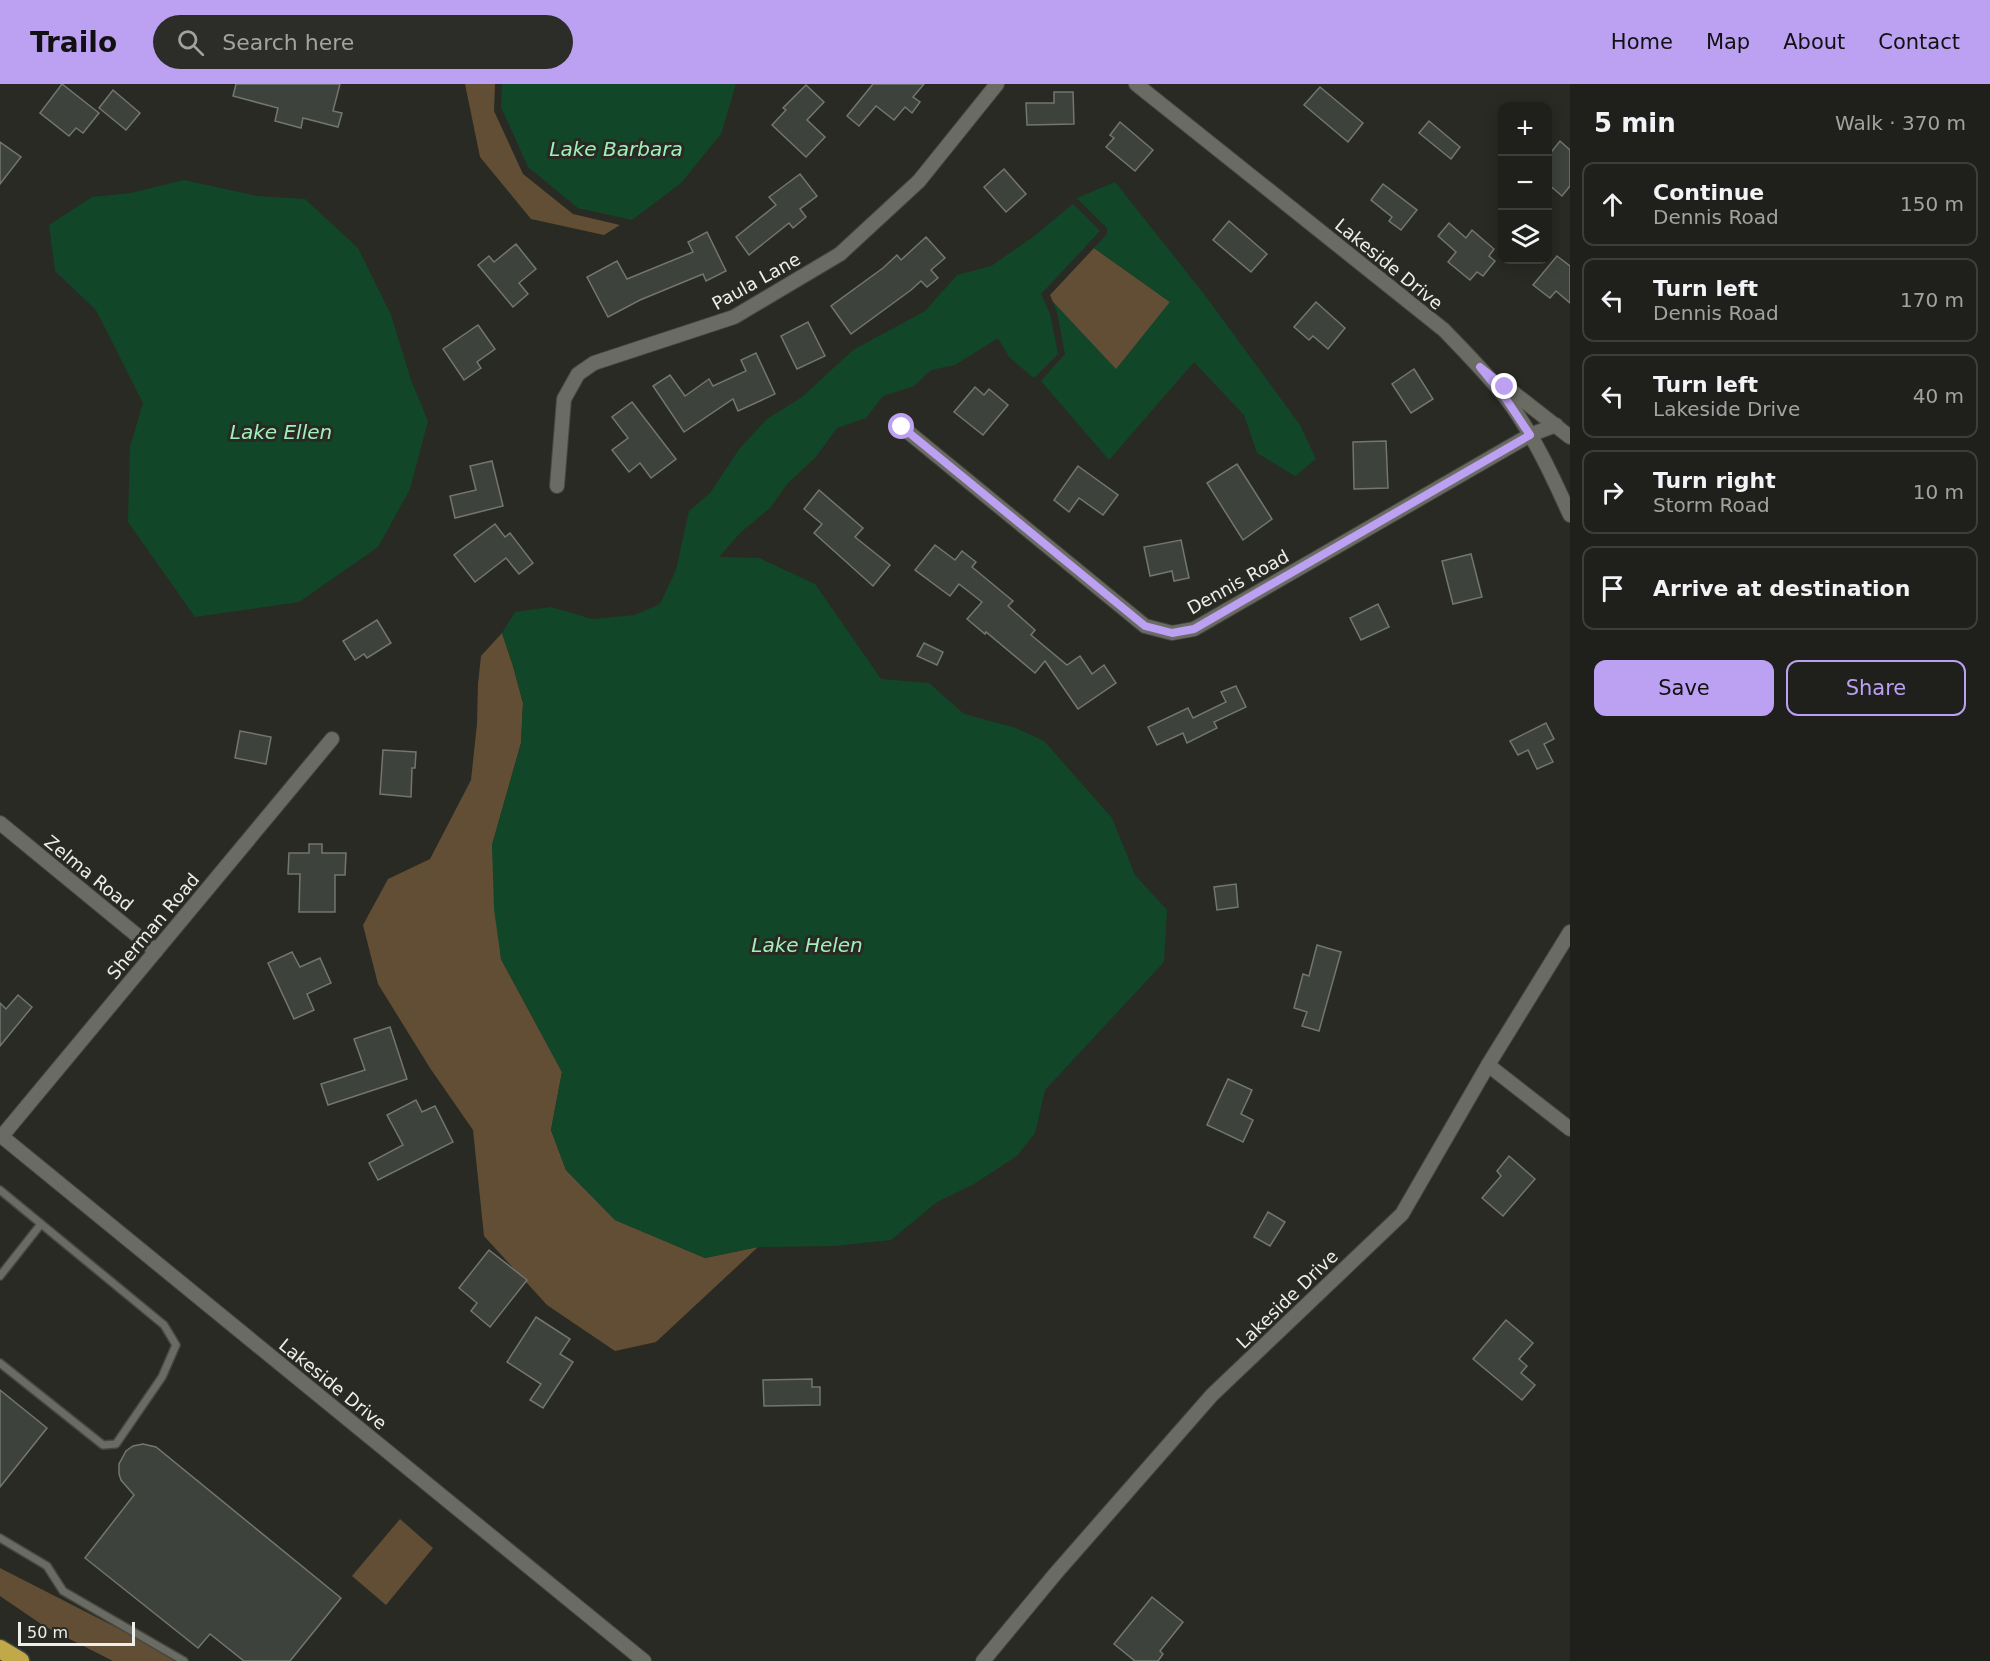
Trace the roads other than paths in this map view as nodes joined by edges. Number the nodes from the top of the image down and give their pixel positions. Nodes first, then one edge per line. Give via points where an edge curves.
1 (997, 84) edge
2 (1136, 84) edge
3 (1480, 367) junction
4 (1556, 425) junction
5 (902, 427) dead end
6 (1530, 435) junction
7 (1570, 437) edge
8 (557, 486) dead end
9 (1570, 515) edge
10 (332, 739) dead end
11 (0, 823) edge
12 (1570, 932) edge
13 (156, 951) junction
14 (1488, 1065) junction
15 (1570, 1129) edge
16 (1, 1136) edge
17 (0, 1190) edge
18 (41, 1224) junction
19 (0, 1276) edge
20 (0, 1363) edge
21 (0, 1538) edge
22 (0, 1649) edge
23 (20, 1661) edge
24 (184, 1661) edge
25 (644, 1661) edge
26 (983, 1661) edge

1 - 8 street, Paula Lane via 919,181 840,254 734,317 594,363 578,374 564,399
2 - 3 street, Lakeside Drive via 1444,330
3 - 4 street
3 - 6 street, Lakeside Drive
4 - 6 street, Dennis Road
4 - 7 street
5 - 6 street, Dennis Road via 1145,626 1172,633 1194,629
6 - 9 street, Lakeside Drive
10 - 13 street, Sherman Road
11 - 13 street, Zelma Road
12 - 14 street, Lakeside Drive
13 - 16 street, Sherman Road
14 - 15 street
14 - 26 street, Lakeside Drive via 1402,1214 1212,1395
16 - 25 street, Lakeside Drive
17 - 18 lane
18 - 19 lane
18 - 20 lane via 164,1325 176,1345 162,1377 116,1444 103,1445
21 - 24 lane via 47,1566 63,1591
22 - 23 highway

